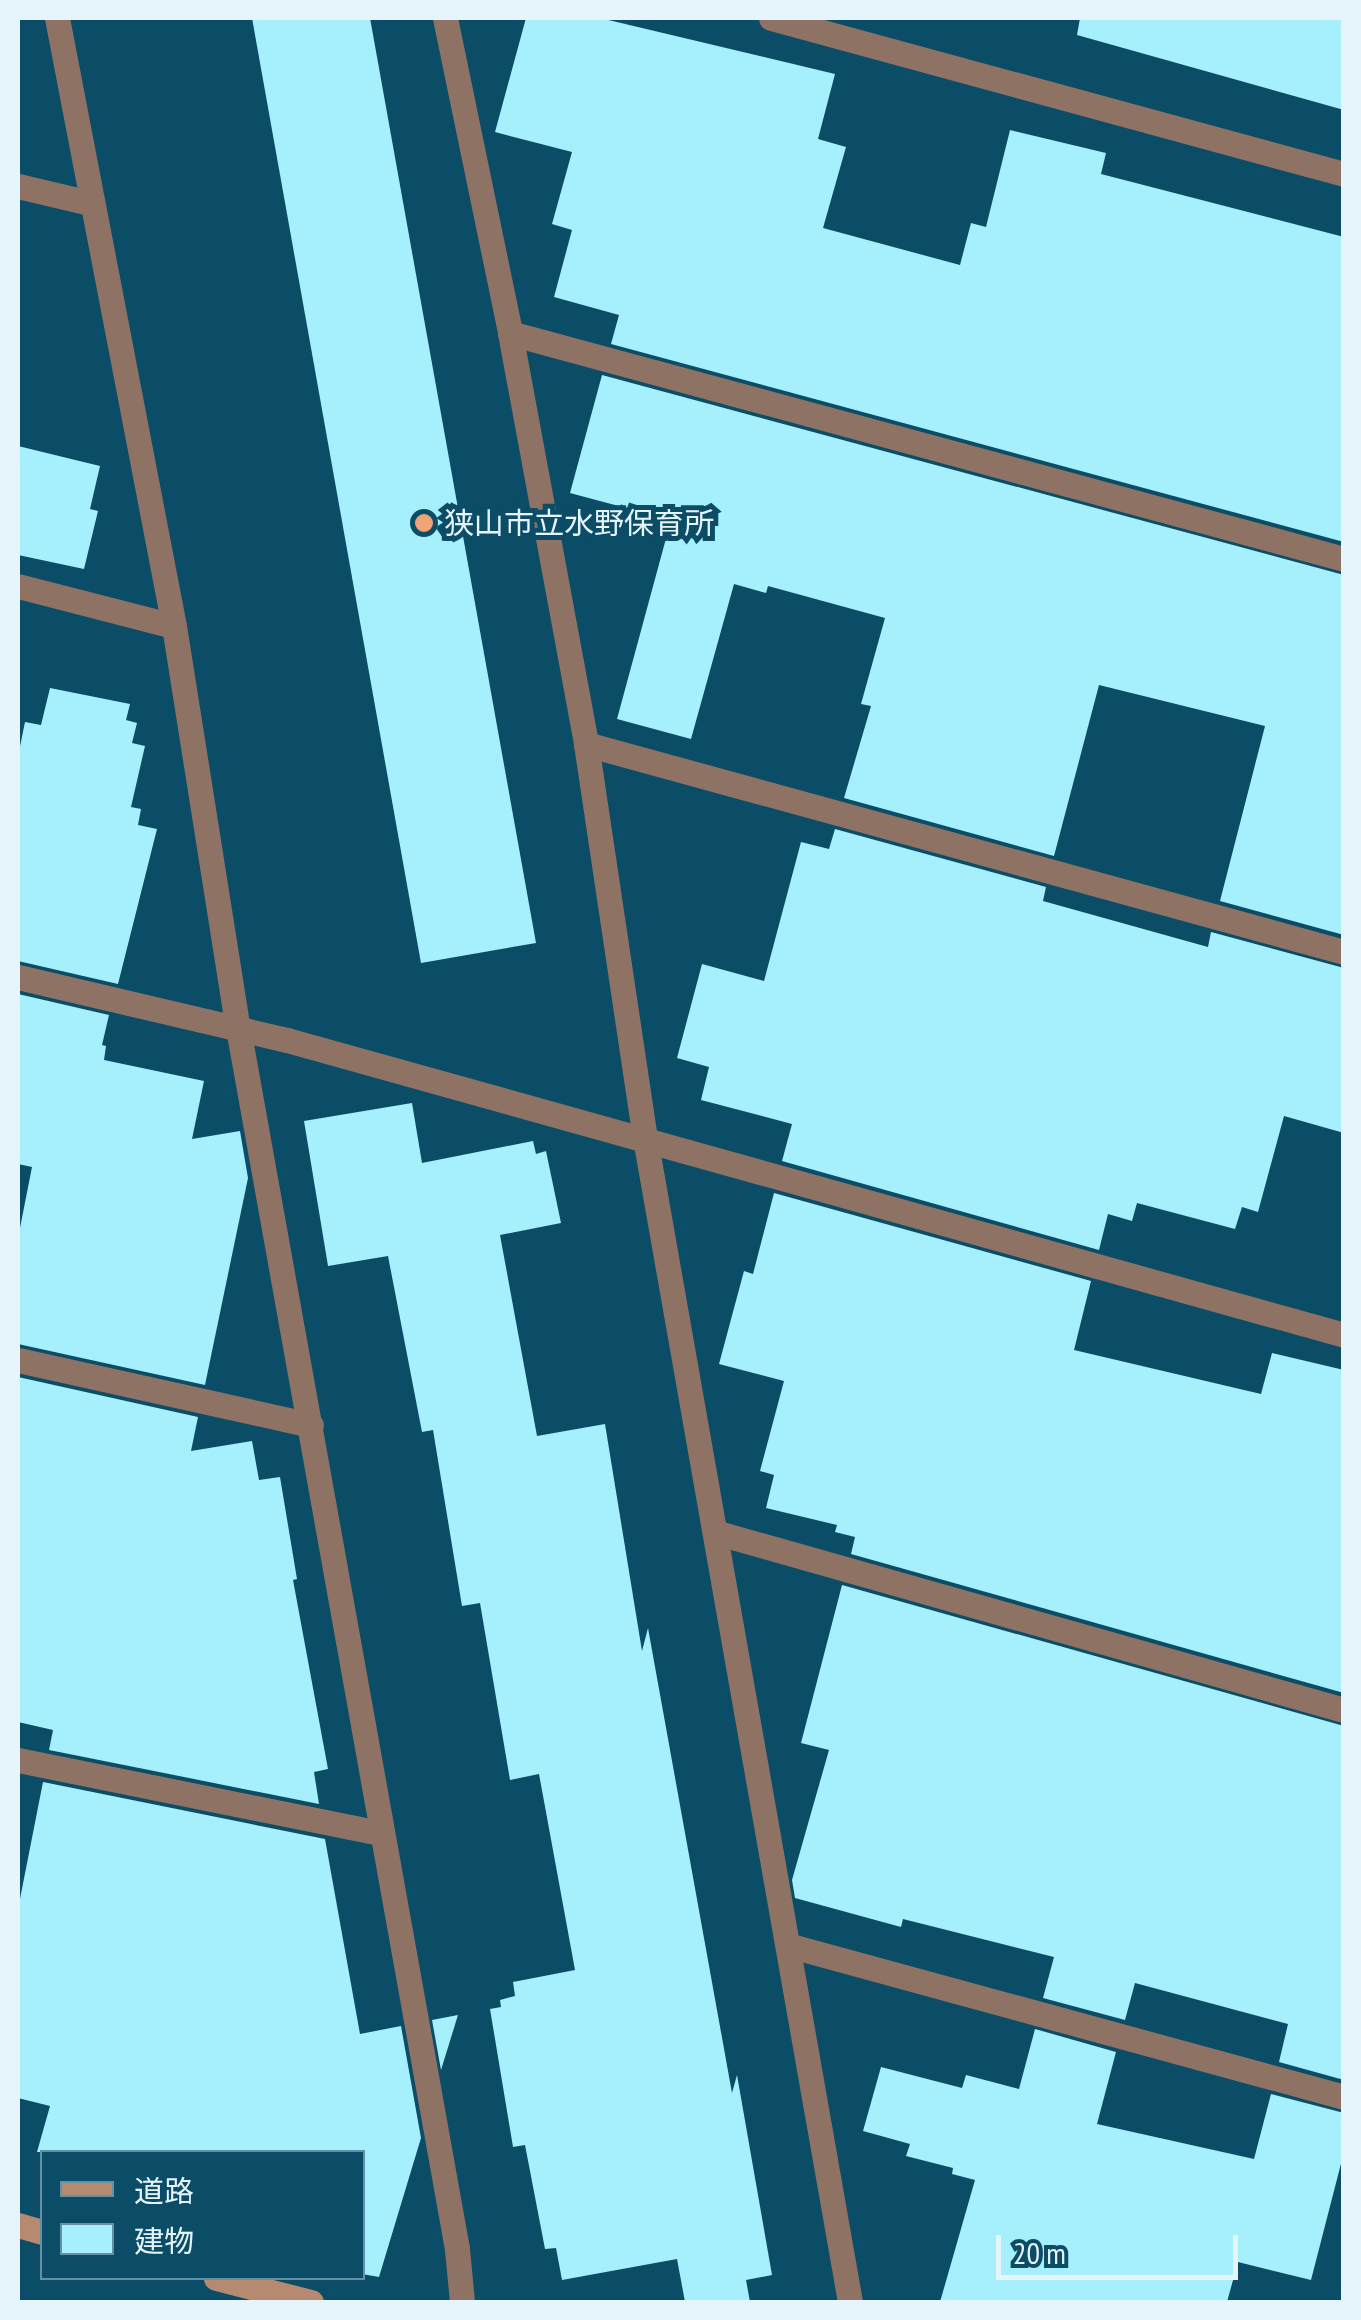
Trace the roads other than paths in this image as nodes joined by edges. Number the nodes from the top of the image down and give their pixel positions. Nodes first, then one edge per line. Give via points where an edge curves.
1 (57, 18) edge
2 (445, 18) edge
3 (771, 18) edge
4 (1344, 174) edge
5 (18, 186) edge
6 (90, 203) junction
7 (510, 333) junction
8 (1344, 560) edge
9 (18, 586) edge
10 (174, 626) junction
11 (586, 744) junction
12 (1344, 952) edge
13 (18, 977) edge
14 (238, 1028) junction
15 (646, 1138) junction
16 (1344, 1335) edge
17 (18, 1360) edge
18 (311, 1425) junction
19 (718, 1533) junction
20 (1344, 1710) edge
21 (18, 1760) edge
22 (379, 1833) junction
23 (791, 1946) junction
24 (1344, 2097) edge
25 (224, 2280) edge
26 (311, 2302) edge
27 (462, 2302) edge
28 (850, 2302) edge

1 - 6 street
2 - 7 street
3 - 4 street
5 - 6 street
6 - 10 street
7 - 8 street
7 - 11 street
9 - 10 street
10 - 14 street
11 - 12 street
11 - 15 street
13 - 14 street
14 - 15 street
14 - 18 street
15 - 16 street
15 - 19 street
17 - 18 street
18 - 22 street
19 - 20 street
19 - 23 street
21 - 22 street
22 - 27 street
23 - 24 street
23 - 28 street
25 - 26 street

